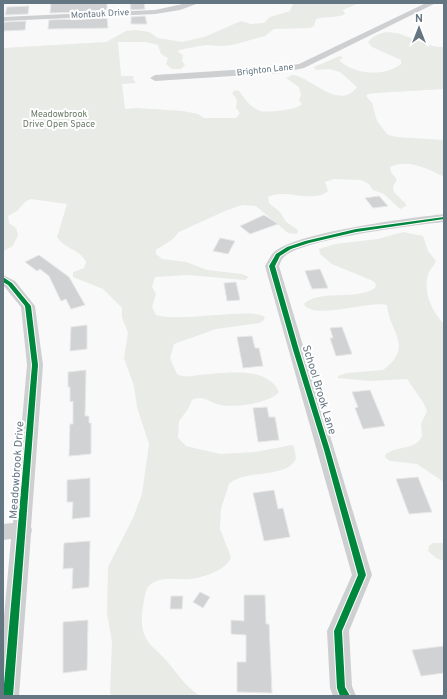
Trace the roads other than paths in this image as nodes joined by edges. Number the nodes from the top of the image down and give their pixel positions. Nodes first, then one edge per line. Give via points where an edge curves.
1 (195, 3) edge
2 (432, 3) edge
3 (3, 19) edge
4 (155, 78) dead end
5 (444, 218) edge
6 (3, 279) edge
7 (22, 530) junction
8 (3, 532) edge
9 (8, 696) edge
10 (345, 696) edge

1 - 3 street, Montauk Drive via 155,12
2 - 4 street, Brighton Lane via 301,66 280,70
5 - 10 street, School Brook Lane via 343,234 298,245 278,255 272,266 362,575 338,631 341,688
6 - 7 street, Meadowbrook Drive via 28,306 36,365
7 - 8 street
7 - 9 street, Meadowbrook Drive

